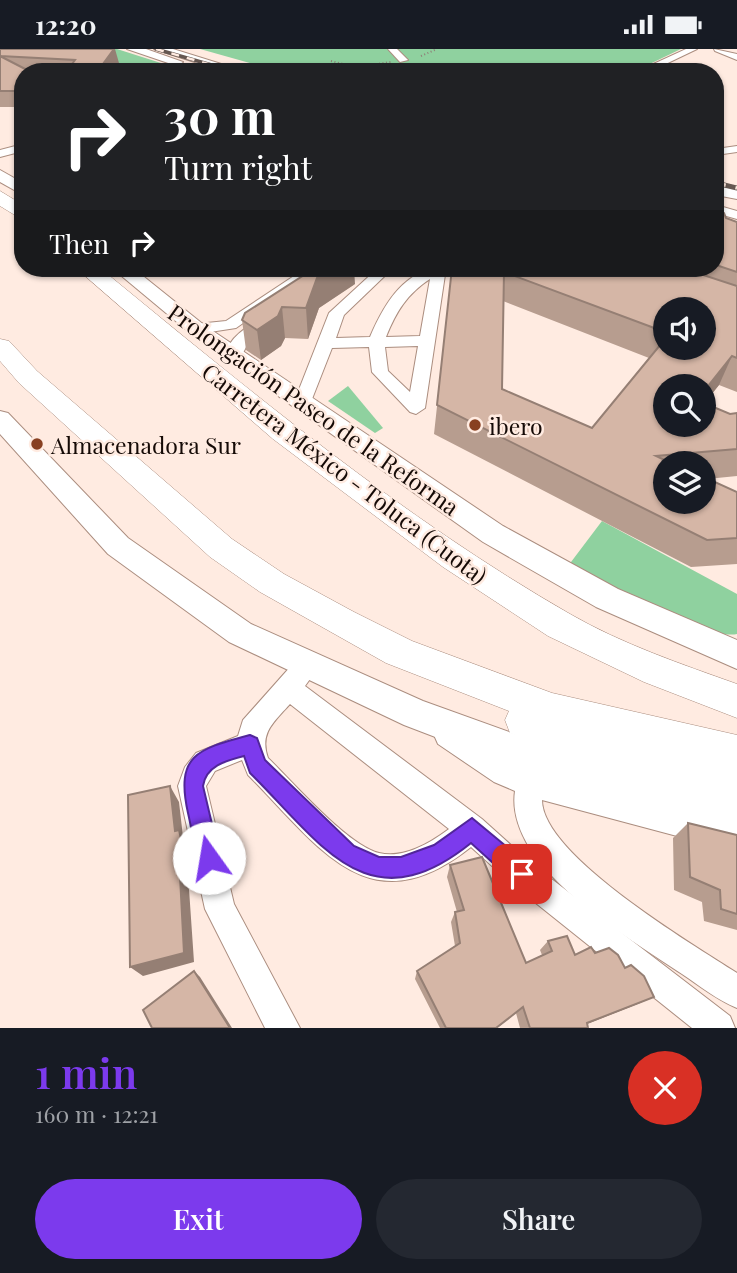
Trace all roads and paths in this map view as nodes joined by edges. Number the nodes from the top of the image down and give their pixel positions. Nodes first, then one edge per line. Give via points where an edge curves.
1 (132, 49) edge
2 (160, 49) edge
3 (392, 49) edge
4 (437, 49) edge
5 (693, 49) edge
6 (718, 49) edge
7 (737, 57) edge
8 (403, 60) junction
9 (331, 61) dead end
10 (180, 63) edge
11 (208, 63) edge
12 (339, 63) edge
13 (382, 63) edge
14 (661, 63) edge
15 (0, 197) edge
16 (14, 208) edge
17 (98, 277) edge
18 (132, 277) edge
19 (302, 277) edge
20 (376, 277) edge
21 (423, 277) edge
22 (437, 277) edge
23 (262, 304) junction
24 (197, 329) junction
25 (426, 341) junction
26 (376, 342) junction
27 (324, 343) junction
28 (0, 346) edge
29 (234, 356) junction
30 (298, 400) junction
31 (0, 419) edge
32 (399, 652) junction
33 (737, 655) edge
34 (308, 664) junction
35 (288, 688) junction
36 (737, 701) edge
37 (250, 745) junction
38 (737, 754) edge
39 (541, 757) junction
40 (737, 776) edge
41 (737, 788) edge
42 (737, 821) edge
43 (472, 829) junction
44 (737, 838) edge
45 (737, 992) edge
46 (283, 1028) edge
47 (718, 1028) edge

1 - 10 main road
2 - 11 main road
3 - 8 street
4 - 8 path
5 - 14 street
6 - 7 street
8 - 13 path
9 - 12 path
15 - 16 highway
17 - 36 highway, Carretera México - Toluca (Cuota) via 283,432 454,558 560,626 657,671
18 - 24 main road, Prolongación Paseo de la Reforma
19 - 23 street
20 - 27 street via 337,313
21 - 26 street via 389,310
22 - 25 street
23 - 24 street via 230,325
23 - 29 street via 265,312 278,315 241,339
24 - 29 main road, Prolongación Paseo de la Reforma
25 - 26 street
25 - 26 street via 416,408 380,372
26 - 27 street
27 - 30 street via 306,395
28 - 32 highway via 28,377 221,548 272,583
29 - 30 main road, Prolongación Paseo de la Reforma
30 - 33 main road, Prolongación Paseo de la Reforma via 444,503 537,561 607,598
31 - 34 main road via 118,546 240,633
32 - 38 highway via 552,710
32 - 39 highway via 432,685
34 - 35 street
34 - 39 main road via 416,714
35 - 37 street via 251,729
35 - 43 street
37 - 43 street via 257,766 346,853 379,868 401,868 441,853
37 - 46 street via 204,761 195,771 192,786 220,909
39 - 40 highway via 595,738
39 - 41 highway via 596,750
39 - 42 main road via 631,794
39 - 44 street
39 - 45 street via 529,815 539,838 614,907
43 - 47 street via 522,874

